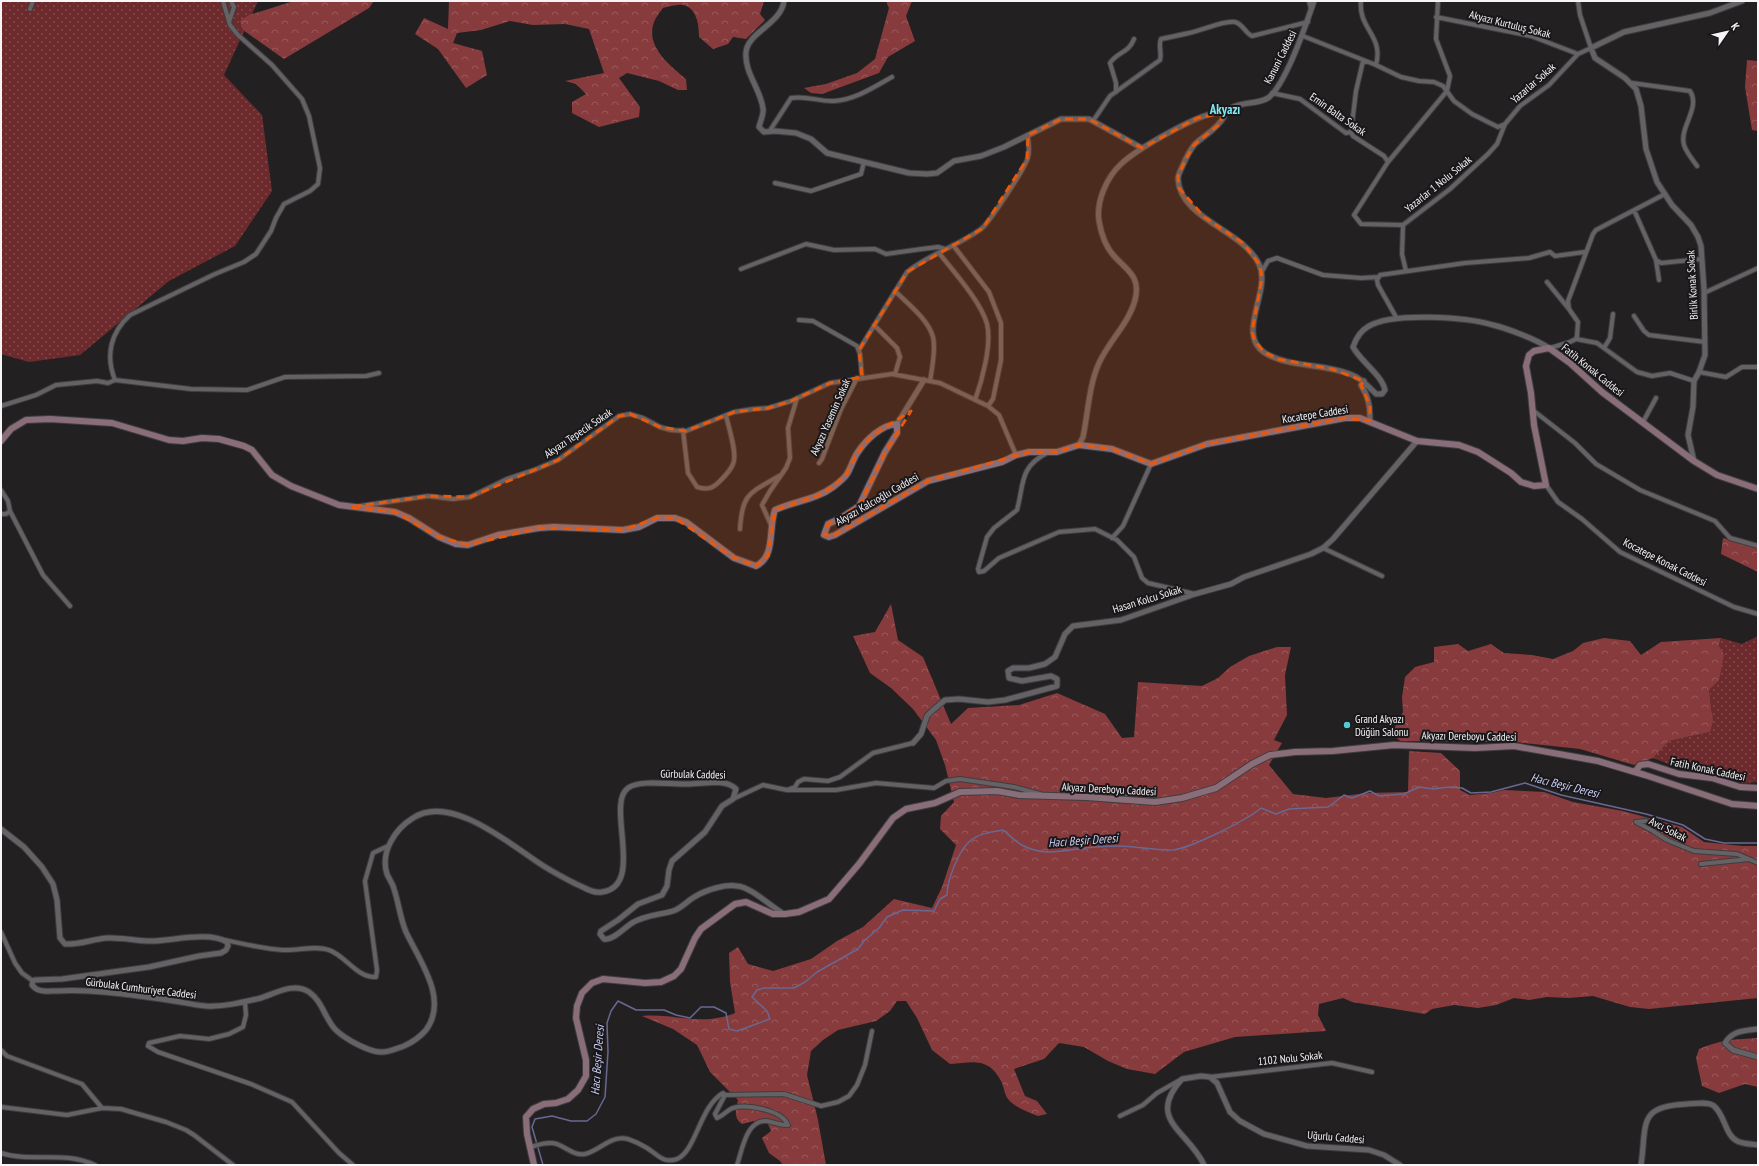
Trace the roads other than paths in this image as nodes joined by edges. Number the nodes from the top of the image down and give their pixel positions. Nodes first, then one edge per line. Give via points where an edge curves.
1 (33, 1) edge
2 (223, 1) edge
3 (231, 1) edge
4 (784, 1) edge
5 (1309, 1) edge
6 (1314, 1) edge
7 (1361, 1) edge
8 (1438, 1) edge
9 (1578, 1) edge
10 (1742, 1) edge
11 (30, 9) dead end
12 (1311, 11) junction
13 (1436, 17) junction
14 (229, 22) junction
15 (1308, 22) junction
16 (1303, 36) junction
17 (1134, 39) dead end
18 (1591, 48) junction
19 (1578, 54) junction
20 (1376, 65) junction
21 (892, 77) dead end
22 (1632, 83) junction
23 (1447, 91) junction
24 (1116, 92) junction
25 (1272, 93) junction
26 (1222, 113) junction
27 (1093, 121) junction
28 (1505, 124) junction
29 (768, 132) junction
30 (1351, 132) junction
31 (1028, 136) junction
32 (1142, 148) junction
33 (864, 162) junction
34 (1388, 162) junction
35 (1697, 166) dead end
36 (775, 183) dead end
37 (1665, 194) junction
38 (1634, 210) junction
39 (1403, 224) junction
40 (953, 245) junction
41 (945, 249) junction
42 (1585, 252) junction
43 (939, 253) junction
44 (1702, 259) junction
45 (1656, 260) junction
46 (1758, 268) edge
47 (741, 269) dead end
48 (1406, 271) junction
49 (1261, 273) junction
50 (1379, 277) junction
51 (1659, 280) dead end
52 (1547, 282) dead end
53 (895, 291) junction
54 (1704, 293) junction
55 (1569, 309) junction
56 (1613, 314) dead end
57 (1634, 316) dead end
58 (1396, 317) junction
59 (800, 320) dead end
60 (874, 325) junction
61 (1576, 339) junction
62 (1705, 342) junction
63 (1549, 348) junction
64 (1604, 348) junction
65 (859, 350) junction
66 (1758, 367) edge
67 (1700, 372) junction
68 (379, 373) dead end
69 (895, 374) junction
70 (860, 378) junction
71 (115, 380) junction
72 (924, 380) junction
73 (930, 381) junction
74 (1364, 381) junction
75 (1694, 381) junction
76 (797, 398) junction
77 (1656, 398) dead end
78 (975, 400) junction
79 (1, 406) edge
80 (988, 406) junction
81 (1534, 411) junction
82 (726, 415) junction
83 (1370, 421) junction
84 (1643, 422) junction
85 (897, 424) junction
86 (683, 430) junction
87 (1, 441) edge
88 (1417, 441) junction
89 (1079, 444) junction
90 (1049, 452) junction
91 (1016, 455) junction
92 (1694, 461) junction
93 (818, 463) dead end
94 (1151, 464) junction
95 (781, 475) junction
96 (1546, 485) junction
97 (1758, 488) edge
98 (1, 490) edge
99 (350, 507) junction
100 (10, 511) junction
101 (1, 514) edge
102 (771, 525) junction
103 (740, 529) dead end
104 (1112, 538) junction
105 (1758, 546) edge
106 (1323, 548) junction
107 (1382, 576) dead end
108 (1195, 594) junction
109 (70, 606) dead end
110 (1758, 614) edge
111 (913, 743) joint
112 (1635, 772) junction
113 (1758, 788) edge
114 (787, 790) junction
115 (1050, 797) junction
116 (733, 799) junction
117 (1758, 806) edge
118 (453, 813) joint
119 (1646, 821) dead end
120 (1, 829) edge
121 (388, 846) junction
122 (1750, 859) junction
123 (1758, 863) edge
124 (1702, 864) dead end
125 (786, 914) junction
126 (1, 932) edge
127 (221, 939) junction
128 (33, 981) junction
129 (245, 1002) junction
130 (1758, 1030) edge
131 (872, 1031) dead end
132 (1, 1050) edge
133 (1758, 1057) edge
134 (1372, 1072) dead end
135 (1210, 1077) junction
136 (1182, 1079) junction
137 (725, 1095) junction
138 (1, 1107) edge
139 (102, 1108) junction
140 (1120, 1116) dead end
141 (1758, 1145) edge
142 (533, 1147) junction
143 (1, 1153) edge
144 (95, 1165) edge
145 (233, 1165) edge
146 (353, 1165) edge
147 (534, 1165) edge
148 (737, 1165) edge
149 (1204, 1165) edge
150 (1400, 1165) edge
151 (1641, 1165) edge

1 - 11 street
2 - 14 street
3 - 14 street via 234,8
4 - 29 street via 777,17 751,40 746,52 748,66 764,109 760,127 764,132
5 - 12 street
6 - 12 street, Kanuni Caddesi
7 - 20 street via 1362,18 1378,46
8 - 13 street
9 - 18 street via 1580,16
10 - 18 street, Yazarlar Sokak via 1710,13 1624,32
12 - 15 street, Kanuni Caddesi
13 - 19 street, Akyazı Kurtuluş Sokak via 1531,36
13 - 23 street via 1436,39 1450,76
14 - 71 street via 238,35 272,65 302,99 309,116 320,168 318,184 284,204 271,232 256,254 244,262 130,314 113,337 110,355
15 - 16 street, Kanuni Caddesi
15 - 24 street via 1252,36 1247,34 1242,25 1235,22 1225,23 1161,39 1160,60
16 - 20 street
16 - 25 street, Kanuni Caddesi via 1280,83
17 - 24 street via 1129,48 1110,63
18 - 19 street, Yazarlar Sokak
18 - 22 street via 1595,58
19 - 28 street, Yazarlar Sokak via 1549,85 1520,106
20 - 23 street via 1400,77 1434,82
20 - 30 street via 1363,61
21 - 29 street via 850,98 835,101 800,96 791,98
22 - 35 street via 1690,91 1693,96 1692,111 1683,132 1684,146
22 - 37 street, Birlik Konak Sokak via 1641,106 1646,149 1657,182
23 - 28 street via 1454,100 1478,117 1498,126
23 - 34 street, Yazarlar 1 Nolu Sokak
24 - 27 street via 1110,96
25 - 26 street, Kanuni Caddesi via 1258,102 1235,106
25 - 30 street, Emin Balta Sokak via 1300,99 1346,133
26 - 32 street via 1197,118
26 - 49 street via 1224,117 1220,123 1194,145 1178,176 1179,188 1186,200 1204,217 1243,243 1260,265
27 - 31 street via 1061,118
27 - 32 street
28 - 39 street, Yazarlar 1 Nolu Sokak via 1497,144 1488,154 1450,189
29 - 33 street via 796,133 811,139 827,153
30 - 34 street, Emin Balta Sokak via 1353,136 1384,156
31 - 33 street via 981,156 954,161 937,173 909,173
31 - 40 street via 1028,159 1010,190 983,228
32 - 89 street via 1121,164 1107,183 1100,203 1099,220 1103,238 1114,256 1134,277 1136,290 1130,313 1097,368 1083,437
33 - 36 street via 861,174 811,191
34 - 39 street, Yazarlar 1 Nolu Sokak via 1354,214 1361,224
37 - 38 street
37 - 44 street, Birlik Konak Sokak via 1691,225 1701,246
38 - 42 street via 1596,230
38 - 45 street
39 - 48 street via 1402,254
40 - 41 street
40 - 80 street via 989,292 1001,324 1001,360 993,398
41 - 43 street
41 - 47 street via 938,247 886,254 875,249 834,250 806,244
42 - 48 street via 1555,256 1550,252 1529,258
42 - 55 street via 1568,301
43 - 53 street via 907,272
43 - 78 street via 973,296 987,324 984,371
44 - 45 street via 1660,262
44 - 54 street, Birlik Konak Sokak
45 - 51 street
46 - 54 street
48 - 50 street
49 - 50 street via 1268,261 1277,258 1323,275
49 - 74 street via 1259,300 1252,332 1255,341 1264,352 1278,359 1332,369
50 - 58 street via 1378,285
52 - 55 street
53 - 60 street
53 - 73 street via 919,315 933,337
54 - 62 street, Birlik Konak Sokak
55 - 61 street via 1578,322
56 - 64 street via 1610,338
57 - 62 street via 1644,332 1649,335
58 - 63 street, Fatih Konak Caddesi via 1430,317 1493,325
58 - 74 street, Fatih Konak Caddesi via 1369,326 1357,336 1353,347 1384,384 1385,390 1382,394 1376,394
59 - 65 street via 813,321 857,346
60 - 65 street
60 - 69 street via 897,348 900,357
61 - 63 street
61 - 64 street via 1597,342
62 - 67 street, Birlik Konak Sokak
63 - 81 main road, Kocatepe Konak Caddesi via 1534,351 1529,355 1526,366
63 - 84 main road, Fatih Konak Caddesi
64 - 75 street via 1637,372 1652,376 1670,374
65 - 70 street
66 - 67 street via 1742,367 1726,377
67 - 75 street, Birlik Konak Sokak
68 - 71 street via 366,376 285,377 247,390 191,390
69 - 70 street, Akyazı Tepecik Sokak
69 - 72 street, Akyazı Tepecik Sokak
70 - 76 street, Akyazı Tepecik Sokak via 830,383
70 - 93 street, Akyazı Yasemin Sokak via 841,409 822,459
71 - 79 street via 108,383 97,381 56,385 36,395
72 - 73 street, Akyazı Tepecik Sokak
72 - 85 street
73 - 78 street, Akyazı Tepecik Sokak via 940,383
74 - 83 street via 1361,385 1370,406
75 - 92 street via 1688,435
76 - 82 street, Akyazı Tepecik Sokak via 768,408 753,408
76 - 95 street via 788,428 790,458
77 - 84 street
78 - 80 street, Akyazı Tepecik Sokak
80 - 91 street, Akyazı Tepecik Sokak via 999,415
81 - 96 main road, Kocatepe Konak Caddesi via 1534,425
81 - 105 street via 1602,468 1640,490 1715,521 1730,538
82 - 86 street, Akyazı Tepecik Sokak
82 - 86 street via 734,450 734,464 712,488 697,488 688,473
83 - 88 main road, Kocatepe Caddesi
83 - 94 main road, Kocatepe Caddesi via 1345,418 1214,443
84 - 92 main road, Fatih Konak Caddesi
85 - 91 main road, Akyazı Kalcıoğlu Caddesi via 897,433 859,506 828,524 824,535 834,535 928,481 1002,462
85 - 102 main road via 885,427 873,435 858,452 846,475 833,487 820,495 775,510
86 - 99 street, Akyazı Tepecik Sokak via 660,427 630,414 619,416 558,460 506,479 470,497 453,499 428,496
87 - 99 main road via 11,429 26,420 50,419 112,423 169,440 219,439 252,450 272,475 292,486
88 - 96 main road, Kocatepe Caddesi via 1459,445 1478,452 1521,482 1534,486
88 - 106 street, Hasan Kolcu Sokak
89 - 90 main road, Akyazı Kalcıoğlu Caddesi via 1057,452
89 - 94 main road via 1112,449
90 - 91 main road, Akyazı Kalcıoğlu Caddesi
90 - 104 street via 1033,461 1026,473 1017,510 994,528 987,537 979,572 1000,558 1059,532 1095,529
92 - 97 main road, Fatih Konak Caddesi via 1716,475
94 - 104 street via 1123,526
95 - 102 street via 762,505
95 - 103 street via 754,491 745,500
96 - 110 street, Kocatepe Konak Caddesi via 1558,502 1620,552 1721,601
98 - 100 street via 8,500
99 - 102 main road via 395,512 439,537 456,544 468,545 498,535 539,528 623,530 639,527 657,518 675,518 686,522 734,558 756,566 768,556
100 - 101 street
100 - 109 street via 43,575
104 - 108 street via 1134,557 1142,578 1148,583
106 - 107 street
106 - 108 street, Hasan Kolcu Sokak via 1231,584
108 - 111 street, Hasan Kolcu Sokak via 1121,620 1073,626 1065,634 1055,657 1045,664 1013,668 1008,671 1009,678 1022,682 1051,676 1057,679 1057,686 1005,700 944,700 927,716 921,734
111 - 114 street via 873,754 828,781 804,779
112 - 113 main road, Fatih Konak Caddesi via 1640,765 1648,764 1679,774 1712,778 1740,787
112 - 115 main road, Akyazı Dereboyu Caddesi via 1598,761 1514,746 1475,748 1394,745 1270,755 1216,788 1182,798 1155,802
112 - 117 main road, Akyazı Dereboyu Caddesi via 1732,804
114 - 115 street via 836,790 876,783 934,788 946,781 960,779 1014,787
114 - 116 street via 763,785
115 - 125 main road, Akyazı Dereboyu Caddesi via 997,791 960,792 935,803 906,809 893,818 829,899 799,912
116 - 118 street, Gürbulak Caddesi via 736,789 726,783 642,783 628,787 622,794 620,805 624,850 622,870 619,881 603,892 592,891 567,879 473,821
116 - 125 street via 722,806 705,832 672,861 667,886 662,895 638,904 600,934 604,939 609,939 646,916 674,911 696,896 730,886 750,890
118 - 121 street, Gürbulak Cumhuriyet Caddesi via 432,810 417,815 403,825
119 - 122 street, Avcı Sokak via 1636,822 1667,840 1694,851 1737,854
120 - 127 street via 24,847 53,884 60,938 65,944 109,938 151,941
121 - 127 street via 373,853 365,881 376,977 370,977 354,968 340,955 328,949 284,950
121 - 129 street, Gürbulak Cumhuriyet Caddesi via 386,868 394,887 399,915 434,993 435,1010 431,1023 421,1036 408,1044 383,1052 367,1048 334,1028 323,1007 306,989 292,987
122 - 123 street, Avcı Sokak
122 - 124 street
125 - 142 main road via 773,914 746,902 735,904 701,929 681,969 674,976 661,982 603,979 592,983 582,993 576,1018 586,1060 586,1076 578,1090 568,1099 544,1104 533,1109 526,1117 527,1134
126 - 128 street via 15,963 22,973
127 - 128 street, Gürbulak Cumhuriyet Caddesi via 227,942 228,946 226,950 215,955 62,980
128 - 129 street, Gürbulak Cumhuriyet Caddesi via 33,988 44,992 75,990 208,1006
129 - 146 street via 246,1015 243,1027 229,1034 209,1039 180,1036 149,1043 148,1046 165,1055 251,1084 292,1102
130 - 133 street via 1735,1032 1725,1043 1733,1050
131 - 137 street via 865,1065 857,1085 848,1096 838,1102 821,1106 784,1094
132 - 139 street via 7,1056 82,1084
134 - 135 street, 1102 Nolu Sokak via 1332,1063
135 - 136 street
135 - 150 street, Uğurlu Caddesi via 1217,1083 1230,1112 1240,1121 1264,1134 1307,1146 1369,1150 1384,1155
136 - 140 street via 1157,1093 1143,1105
136 - 149 street via 1169,1096 1168,1110 1172,1123 1196,1151
137 - 142 street via 723,1093 708,1108 682,1156 670,1161 628,1139 608,1142 585,1154 576,1154 556,1144
137 - 148 street via 715,1114 717,1118 731,1109 752,1108 773,1112 786,1120 788,1125 781,1126 766,1121 752,1127 747,1134
138 - 139 street via 67,1115
139 - 145 street via 121,1109 186,1130
141 - 151 street via 1737,1142 1731,1137 1722,1114 1713,1105 1668,1105 1651,1113 1646,1121
142 - 147 main road
143 - 144 street via 17,1156 57,1156

